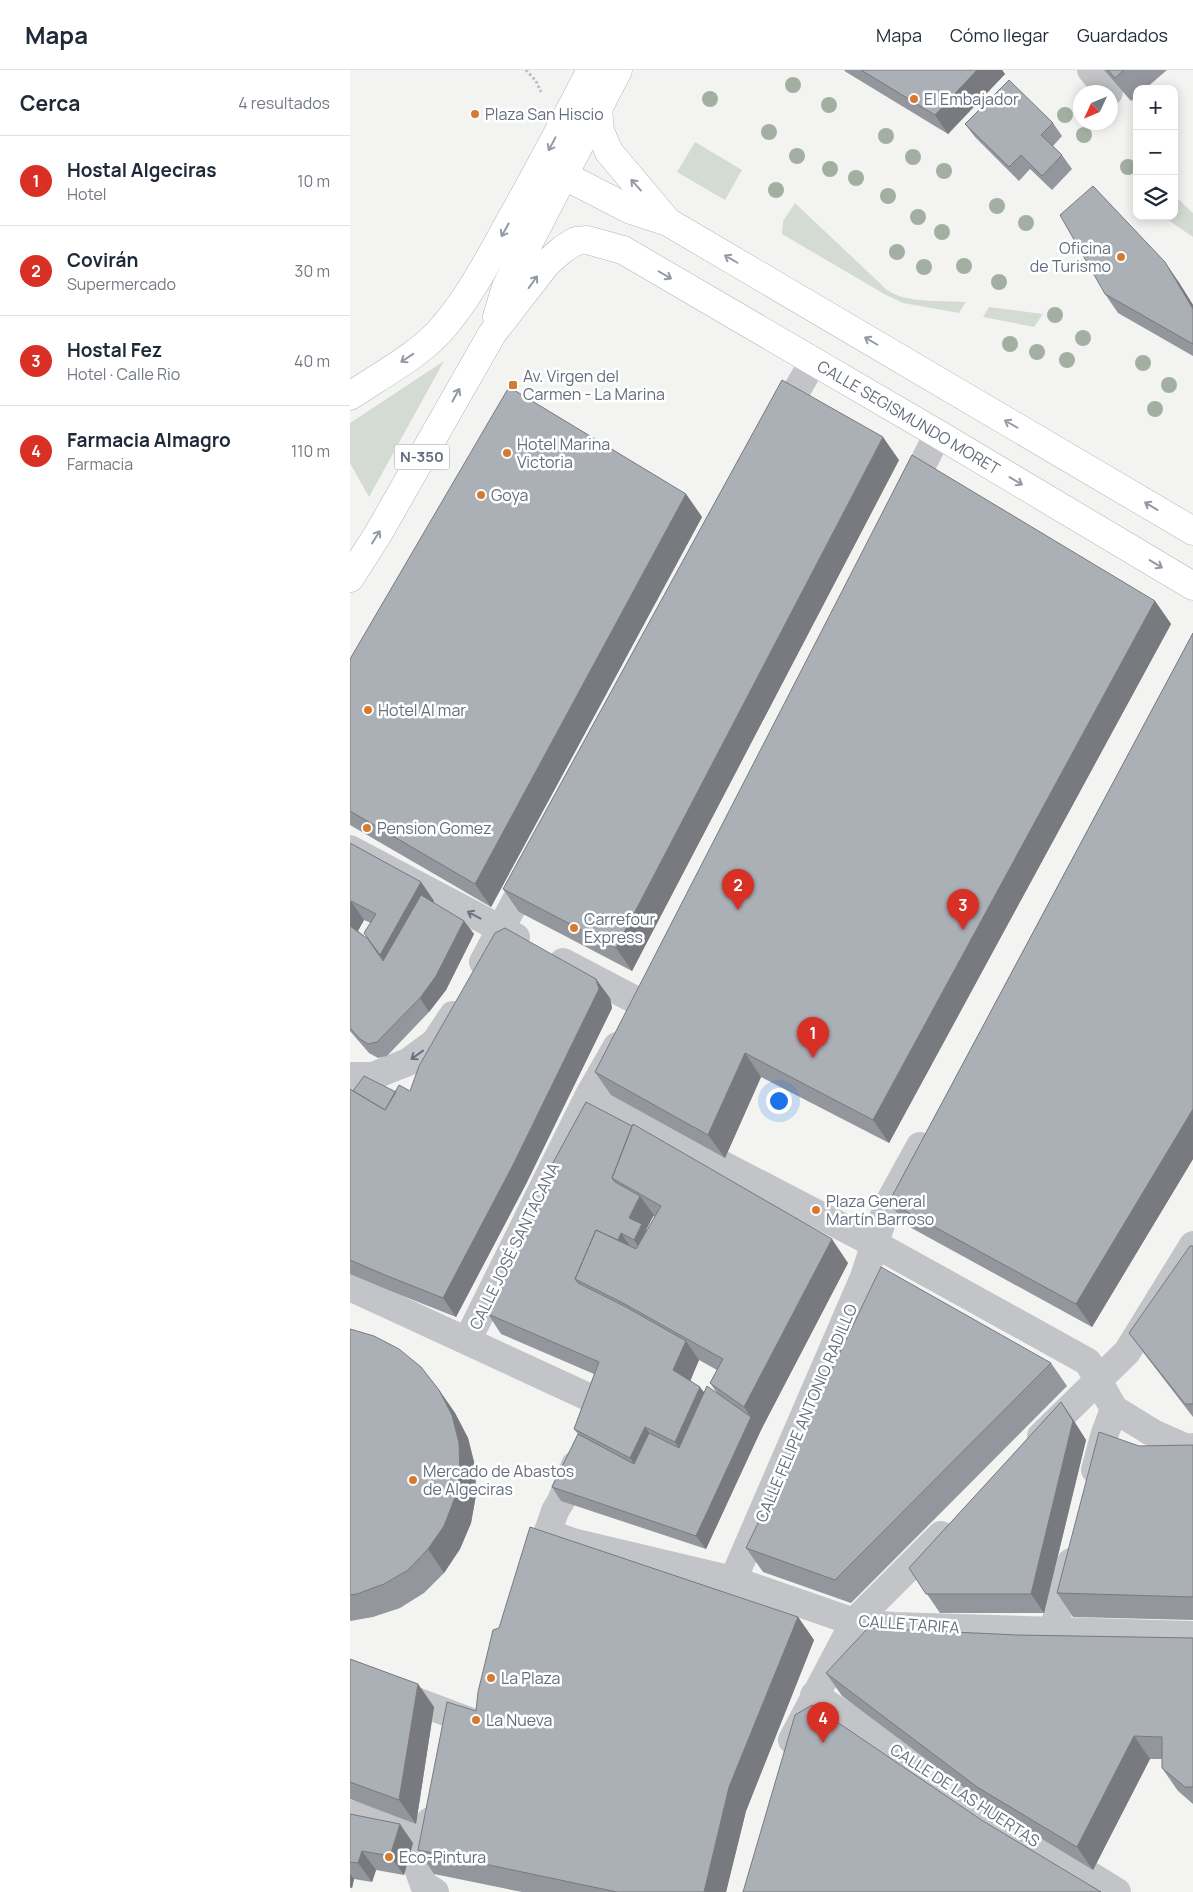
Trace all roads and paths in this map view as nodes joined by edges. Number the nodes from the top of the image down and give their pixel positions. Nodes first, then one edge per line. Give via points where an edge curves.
1 (591, 70) edge
2 (618, 70) edge
3 (1091, 70) edge
4 (1103, 85) edge
5 (598, 109) junction
6 (563, 175) junction
7 (529, 188) junction
8 (668, 222) junction
9 (492, 334) junction
10 (813, 362) junction
11 (350, 396) edge
12 (938, 434) junction
13 (770, 438) edge
14 (897, 513) edge
15 (1193, 531) edge
16 (350, 578) edge
17 (1193, 586) edge
18 (350, 849) edge
19 (542, 851) edge
20 (501, 929) junction
21 (350, 1076) edge
22 (589, 1095) junction
23 (930, 1128) edge
24 (875, 1244) junction
25 (1191, 1251) edge
26 (350, 1287) edge
27 (468, 1341) junction
28 (1098, 1380) junction
29 (1114, 1409) junction
30 (1193, 1447) edge
31 (1021, 1456) edge
32 (1090, 1491) edge
33 (959, 1518) edge
34 (547, 1533) junction
35 (1077, 1538) edge
36 (733, 1580) junction
37 (526, 1597) edge
38 (854, 1622) junction
39 (1053, 1631) junction
40 (1193, 1635) edge
41 (350, 1676) edge
42 (814, 1695) junction
43 (492, 1699) edge
44 (784, 1764) edge
45 (434, 1799) edge
46 (350, 1814) edge
47 (428, 1836) junction
48 (427, 1890) edge
49 (1117, 1892) edge

1 -> 7 main road
2 - 5 main road, N-350
3 - 4 street
5 - 6 main road, N-350
8 -> 5 main road via 609,152 600,131
6 - 7 main road via 546,176
6 - 8 main road via 631,210
6 - 9 main road, N-350 via 506,287
7 -> 11 main road via 477,280 439,332 420,349
15 -> 8 main road
9 -> 10 main road, CALLE SEGISMUNDO MORET via 547,263 576,240 587,240 622,250
16 -> 9 main road, N-350
10 - 12 main road, CALLE SEGISMUNDO MORET
10 - 13 street
12 - 14 street
12 -> 17 main road, CALLE SEGISMUNDO MORET
20 -> 18 street
19 - 20 street
20 -> 21 street via 435,1042 408,1062 373,1076
20 - 22 street, CALLE JOSÉ SANTACANA via 540,950 646,994
22 - 24 street
22 - 27 street, CALLE JOSÉ SANTACANA
23 - 24 street, CALLE FELIPE ANTONIO RADILLO via 887,1206
24 - 28 street via 1088,1362
24 - 36 street, CALLE FELIPE ANTONIO RADILLO via 864,1277
25 - 28 street via 1127,1352
26 - 27 street
27 - 34 street via 599,1402
28 - 29 street
28 - 31 street
29 - 30 street via 1153,1433 1187,1448
29 - 32 street
33 - 38 street
34 - 36 street, CALLE TARIFA
34 - 37 street
35 - 39 street
36 - 38 street, CALLE TARIFA
38 - 39 street, CALLE TARIFA
38 - 42 street
39 - 40 street, CALLE TARIFA
41 - 43 street via 447,1724 486,1727
42 - 44 street via 789,1745
42 - 49 street, CALLE DE LAS HUERTAS via 1020,1832
45 - 47 street
46 - 47 street
47 - 48 street via 419,1871

